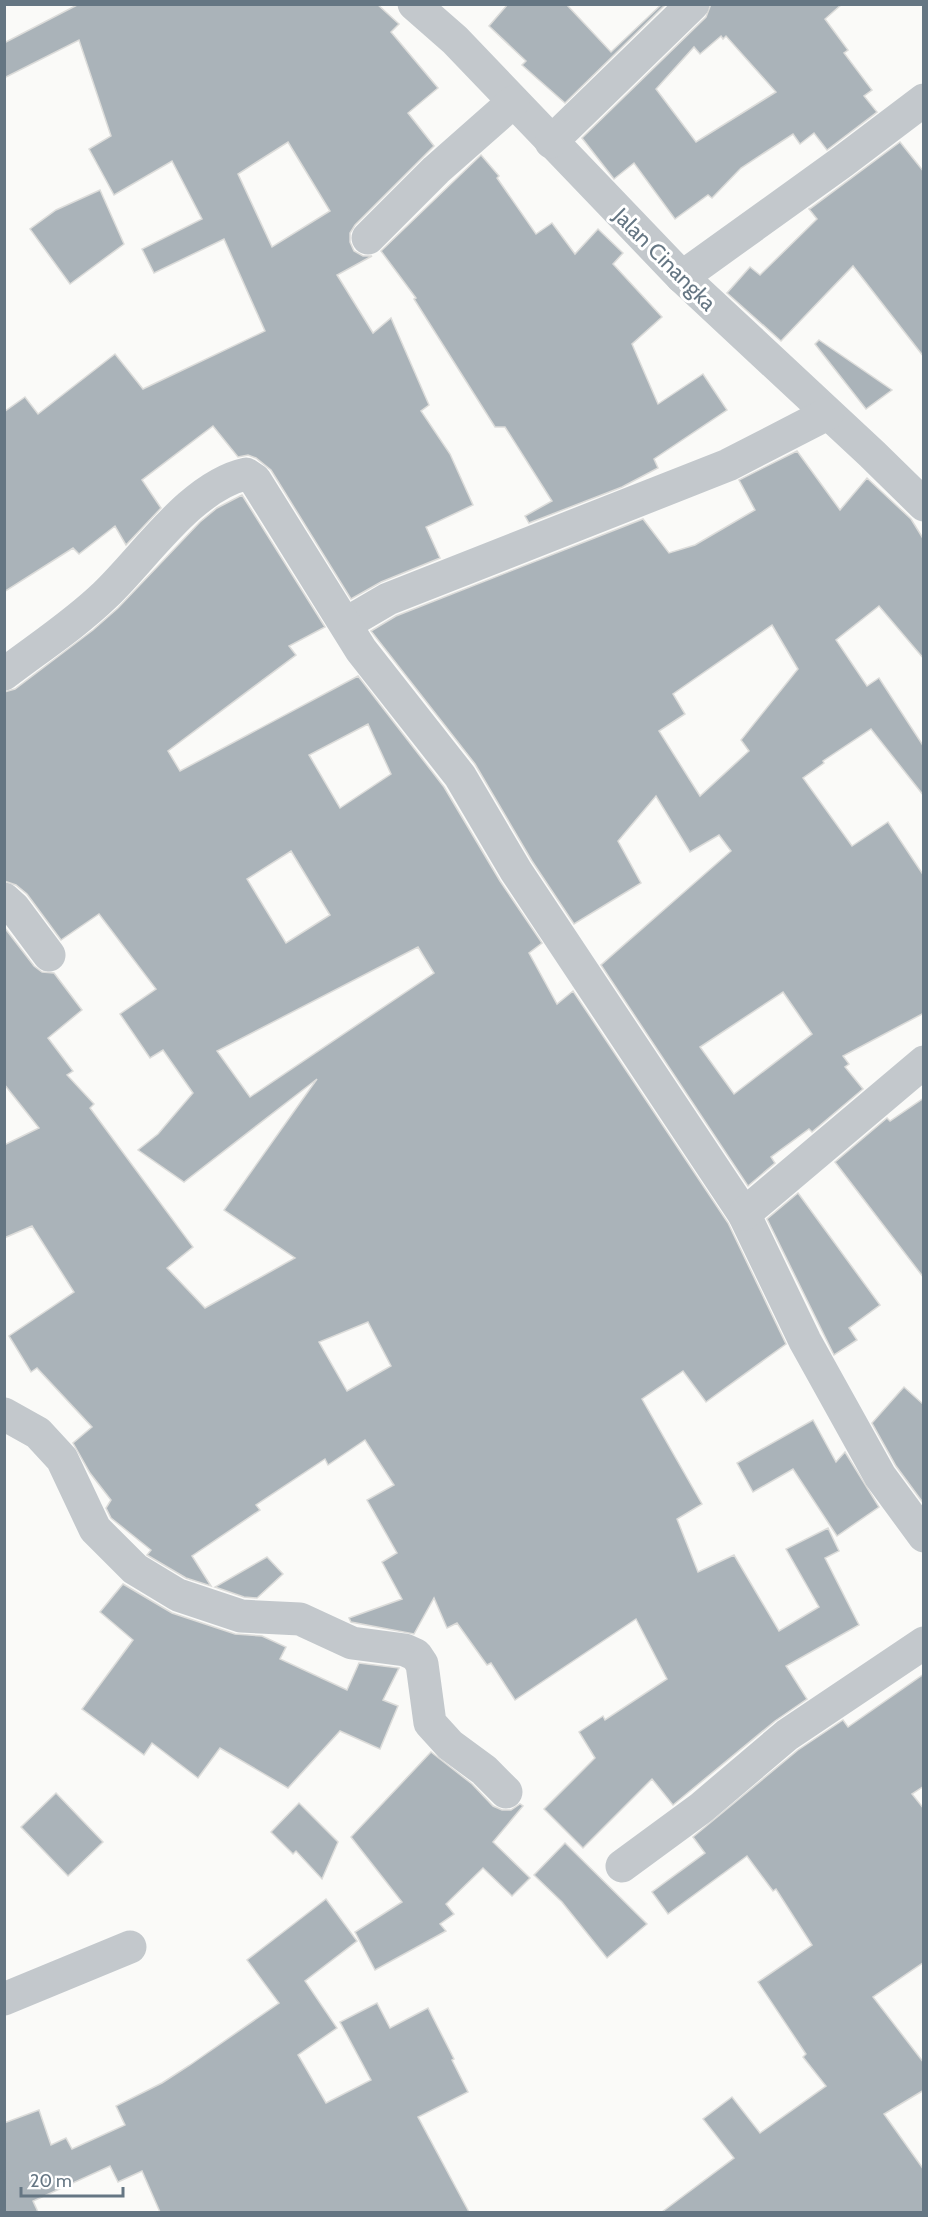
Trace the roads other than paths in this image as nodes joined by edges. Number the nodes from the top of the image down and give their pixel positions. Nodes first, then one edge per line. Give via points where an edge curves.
1 (414, 4) edge
2 (693, 4) edge
3 (924, 100) edge
4 (513, 102) junction
5 (551, 142) junction
6 (368, 238) dead end
7 (681, 277) junction
8 (827, 414) junction
9 (924, 505) edge
10 (347, 623) junction
11 (4, 674) edge
12 (4, 899) edge
13 (49, 955) dead end
14 (924, 1062) edge
15 (744, 1214) junction
16 (4, 1414) edge
17 (924, 1536) edge
18 (924, 1643) edge
19 (506, 1792) dead end
20 (622, 1866) dead end
21 (130, 1947) dead end
22 (4, 1999) edge

1 - 4 street, Jalan Cinangka via 455,40
2 - 5 street
3 - 7 street
4 - 5 street, Jalan Cinangka
4 - 6 street via 436,170
5 - 7 street, Jalan Cinangka
7 - 8 street, Jalan Cinangka
8 - 9 street, Jalan Cinangka
8 - 10 street via 728,465 388,599
10 - 11 street via 255,480 246,474 229,478 190,506 104,596
10 - 15 street via 361,650 460,776 516,871
12 - 13 street
14 - 15 street
15 - 17 street via 805,1341 880,1476
16 - 19 street via 38,1433 62,1459 95,1529 135,1569 178,1595 241,1616 300,1619 352,1643 416,1655 422,1664 430,1723
18 - 20 street via 788,1735 701,1808
21 - 22 street

